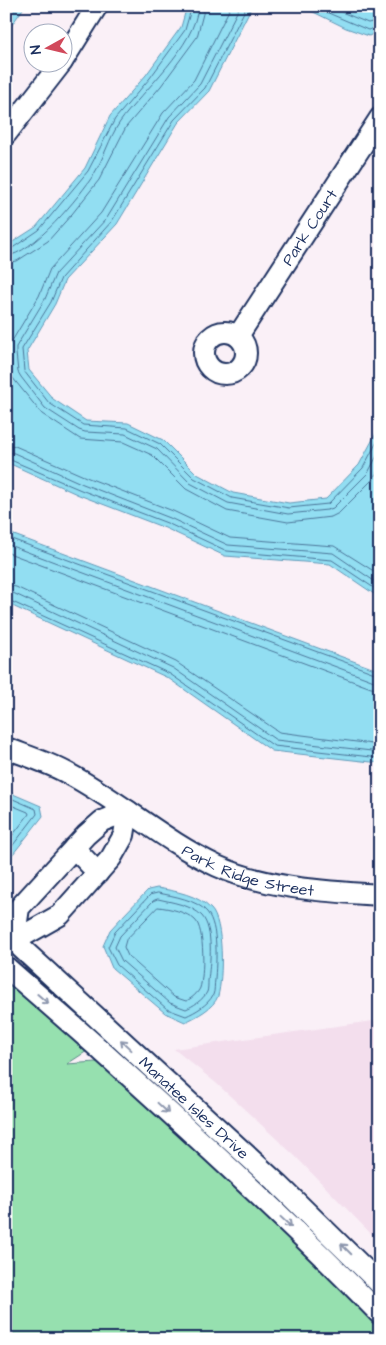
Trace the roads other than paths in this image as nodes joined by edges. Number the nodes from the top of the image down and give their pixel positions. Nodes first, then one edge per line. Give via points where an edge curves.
1 (97, 6) edge
2 (72, 46) edge
3 (54, 72) edge
4 (380, 118) edge
5 (6, 134) edge
6 (238, 336) dead end
7 (6, 748) edge
8 (128, 811) junction
9 (74, 848) junction
10 (98, 873) junction
11 (380, 895) edge
12 (9, 942) edge
13 (6, 967) edge
14 (265, 1172) junction
15 (250, 1189) junction
16 (380, 1284) edge
17 (380, 1314) edge

1 - 2 street
3 - 5 street
4 - 6 street, Park Court
7 - 8 street, Park Ridge Street via 68,773
8 - 9 street via 102,821
8 - 10 street via 124,835
8 - 11 street, Park Ridge Street via 187,850 257,880 285,886
9 - 10 street
9 - 12 street via 19,908
10 - 12 street via 60,914
14 -> 12 street, Manatee Isles Drive
13 -> 15 street, Manatee Isles Drive
14 - 15 street
16 -> 14 street, Manatee Isles Drive
15 -> 17 street, Manatee Isles Drive

